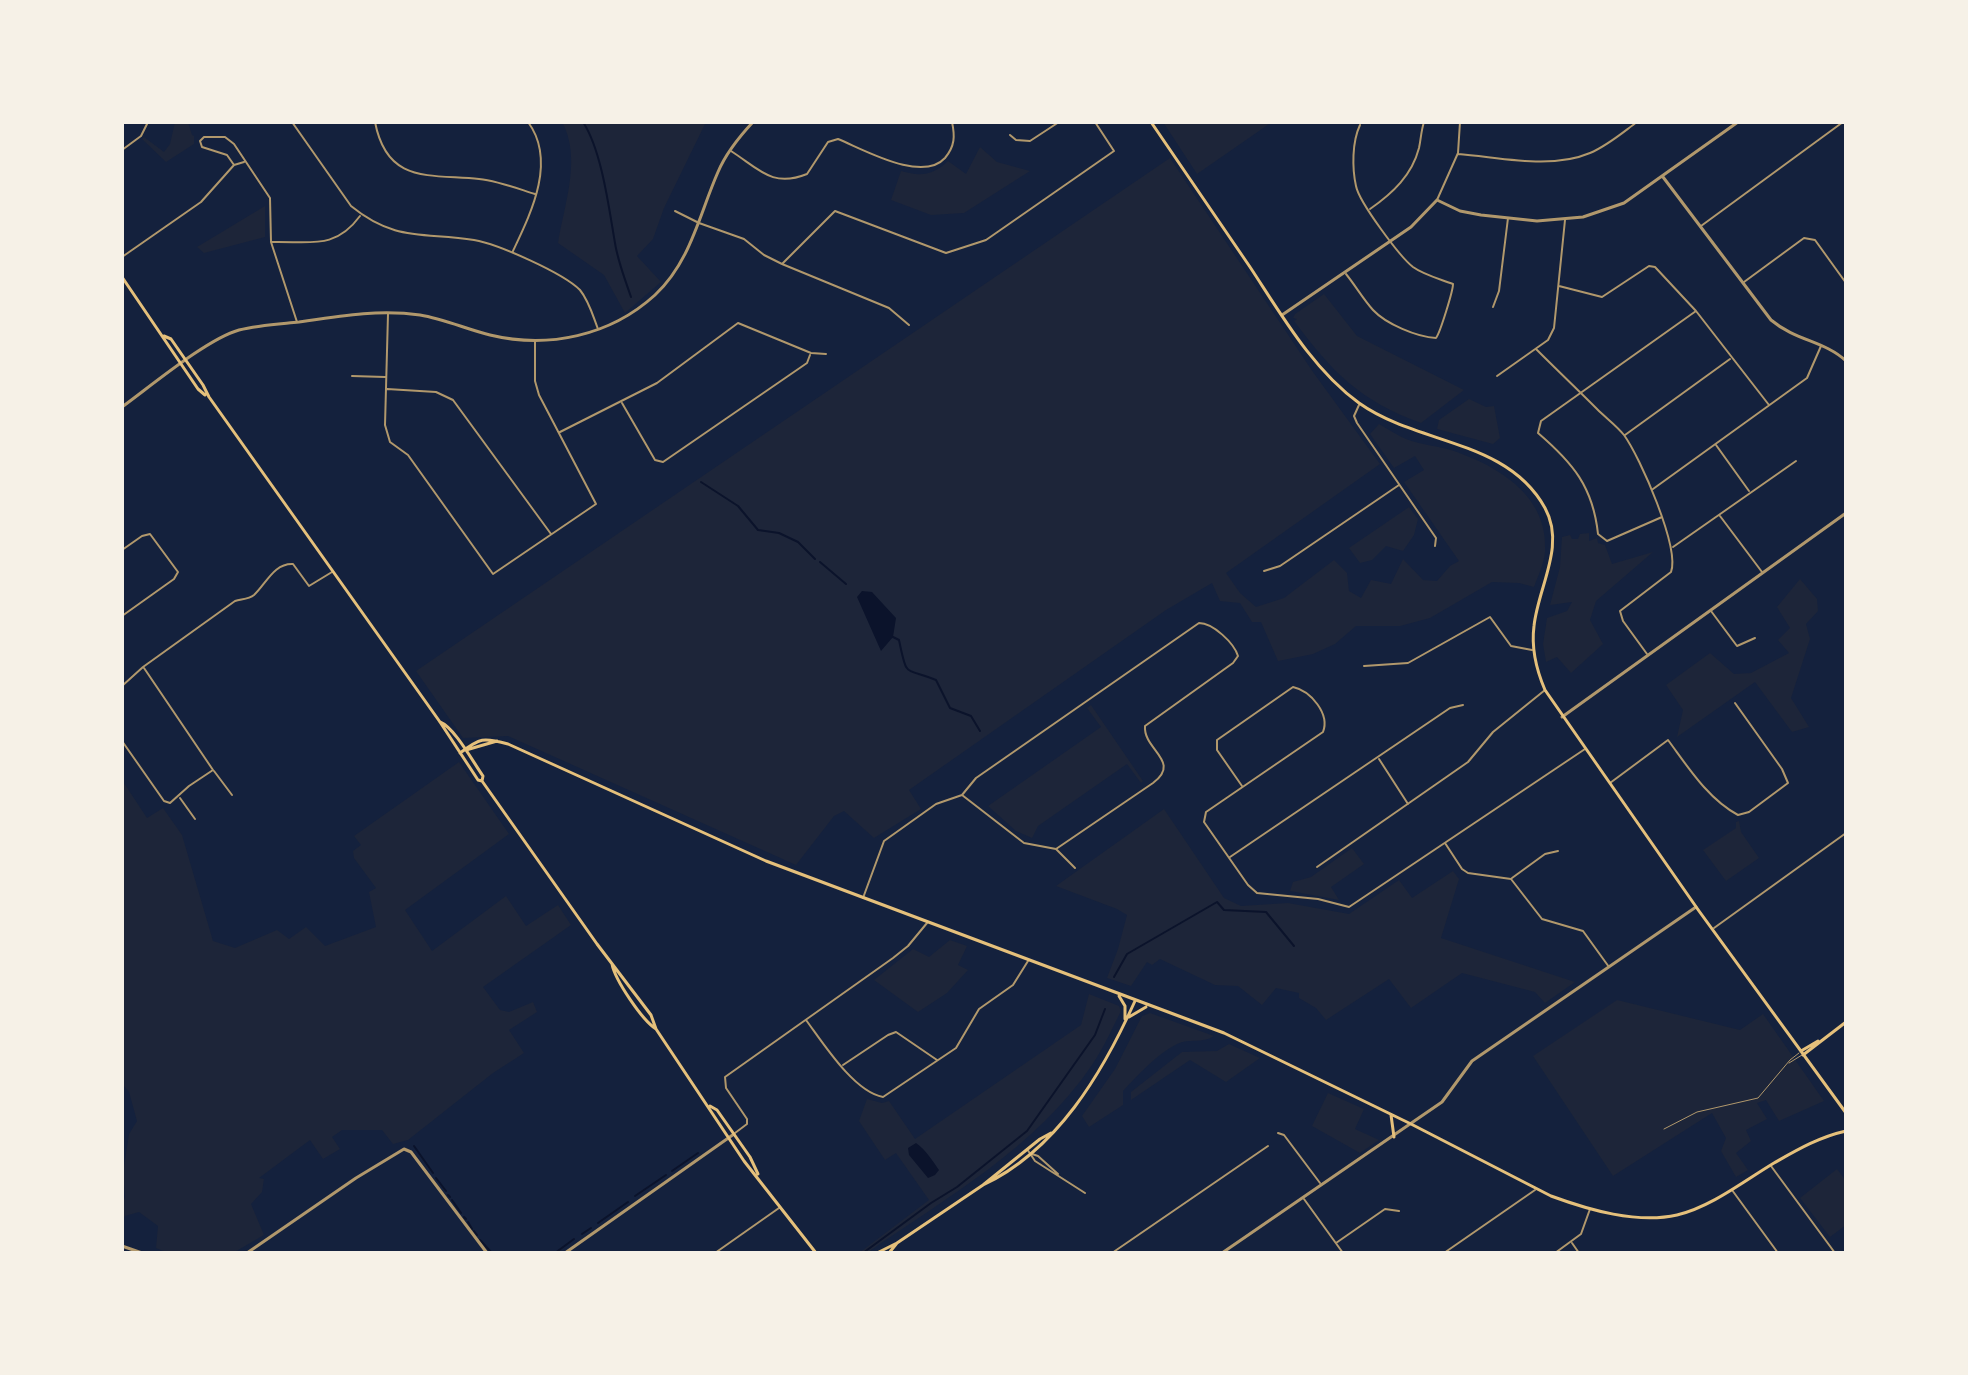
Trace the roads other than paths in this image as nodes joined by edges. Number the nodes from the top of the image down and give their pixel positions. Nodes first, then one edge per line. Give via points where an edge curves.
1 (148, 122) edge
2 (292, 122) edge
3 (375, 122) edge
4 (469, 122) edge
5 (477, 122) edge
6 (528, 122) edge
7 (753, 122) edge
8 (952, 122) edge
9 (1059, 122) edge
10 (1095, 122) edge
11 (1151, 122) edge
12 (1424, 122) edge
13 (1460, 122) edge
14 (1637, 122) edge
15 (1738, 122) edge
16 (1834, 122) edge
17 (1843, 122) edge
18 (1360, 125) dead end
19 (1837, 126) junction
20 (1010, 135) dead end
21 (122, 150) edge
22 (730, 151) junction
23 (1458, 154) junction
24 (245, 162) junction
25 (234, 165) junction
26 (1663, 177) junction
27 (535, 194) junction
28 (1437, 200) junction
29 (1369, 209) junction
30 (675, 211) dead end
31 (361, 214) junction
32 (1508, 218) junction
33 (1565, 220) junction
34 (699, 223) junction
35 (1700, 227) junction
36 (1391, 241) junction
37 (271, 242) junction
38 (512, 252) junction
39 (122, 257) edge
40 (782, 264) junction
41 (1345, 273) junction
42 (122, 277) edge
43 (1743, 283) junction
44 (1846, 283) edge
45 (1559, 286) junction
46 (1493, 307) dead end
47 (1696, 311) junction
48 (388, 313) junction
49 (1282, 315) junction
50 (297, 322) junction
51 (909, 325) dead end
52 (598, 329) junction
53 (164, 336) junction
54 (535, 342) junction
55 (1821, 346) junction
56 (1536, 349) junction
57 (811, 353) junction
58 (826, 354) dead end
59 (1732, 358) junction
60 (187, 361) junction
61 (1846, 361) edge
62 (181, 365) junction
63 (352, 376) dead end
64 (1497, 376) dead end
65 (386, 377) junction
66 (386, 389) junction
67 (1581, 392) junction
68 (209, 397) junction
69 (621, 402) junction
70 (1359, 403) junction
71 (1769, 405) junction
72 (122, 407) edge
73 (559, 433) junction
74 (1624, 435) junction
75 (1715, 444) junction
76 (1796, 461) dead end
77 (1400, 485) junction
78 (1652, 490) junction
79 (1750, 492) junction
80 (1846, 513) edge
81 (1720, 515) junction
82 (1662, 517) junction
83 (551, 534) junction
84 (1435, 546) dead end
85 (1672, 548) junction
86 (122, 550) edge
87 (333, 571) junction
88 (1264, 571) dead end
89 (1762, 573) junction
90 (1711, 610) junction
91 (122, 616) edge
92 (1755, 638) dead end
93 (1534, 650) junction
94 (1648, 655) junction
95 (1364, 666) dead end
96 (143, 667) junction
97 (122, 686) edge
98 (1545, 690) junction
99 (1735, 703) dead end
100 (1463, 705) dead end
101 (1562, 717) junction
102 (122, 741) edge
103 (1585, 749) junction
104 (463, 752) junction
105 (1378, 758) junction
106 (213, 770) junction
107 (1609, 783) junction
108 (1242, 786) junction
109 (232, 795) dead end
110 (962, 795) junction
111 (179, 797) junction
112 (1408, 804) junction
113 (195, 819) dead end
114 (1846, 833) edge
115 (1444, 842) junction
116 (1056, 849) junction
117 (1558, 851) dead end
118 (1229, 858) junction
119 (1317, 867) dead end
120 (1075, 868) dead end
121 (1511, 879) junction
122 (863, 898) junction
123 (1696, 907) junction
124 (927, 923) junction
125 (1713, 929) junction
126 (1028, 961) junction
127 (1609, 967) junction
128 (1117, 994) junction
129 (1135, 1001) junction
130 (1149, 1006) junction
131 (806, 1019) junction
132 (1846, 1022) edge
133 (1124, 1023) junction
134 (1802, 1053) junction
135 (938, 1061) junction
136 (843, 1066) junction
137 (710, 1105) junction
138 (1846, 1113) edge
139 (1391, 1115) junction
140 (1411, 1124) junction
141 (1664, 1129) dead end
142 (1846, 1131) edge
143 (1051, 1133) junction
144 (1278, 1133) dead end
145 (734, 1134) junction
146 (1394, 1137) junction
147 (729, 1138) junction
148 (1268, 1146) dead end
149 (1027, 1149) junction
150 (1032, 1154) junction
151 (1771, 1165) junction
152 (760, 1178) junction
153 (983, 1185) junction
154 (1322, 1185) junction
155 (1537, 1189) junction
156 (1731, 1189) junction
157 (1085, 1193) dead end
158 (1304, 1198) junction
159 (781, 1206) junction
160 (1590, 1208) junction
161 (1399, 1211) dead end
162 (1571, 1242) junction
163 (897, 1243) junction
164 (1336, 1243) junction
165 (122, 1246) edge
166 (1449, 1250) junction
167 (142, 1253) edge
168 (247, 1253) edge
169 (487, 1253) edge
170 (565, 1253) edge
171 (715, 1253) edge
172 (816, 1253) edge
173 (877, 1253) edge
174 (889, 1253) edge
175 (1112, 1253) edge
176 (1222, 1253) edge
177 (1343, 1253) edge
178 (1444, 1253) edge
179 (1453, 1253) edge
180 (1555, 1253) edge
181 (1579, 1253) edge
182 (1778, 1253) edge
183 (1835, 1253) edge

1 - 21 street via 141,136
2 - 31 street
3 - 27 street via 389,156 410,173 482,180
4 - 5 street
6 - 27 street via 542,158
7 - 22 street
8 - 22 street via 950,152 940,164 926,168 909,167 838,139 828,142 807,174 782,181
9 - 20 street via 1030,141
10 - 40 street via 1114,151 986,240 946,253 835,211
11 - 49 main road
12 - 29 street via 1408,175
13 - 23 street
14 - 23 street via 1573,159
15 - 26 street
16 - 19 street
17 - 19 street
18 - 29 street via 1354,138 1356,187
19 - 35 street
22 - 34 street
23 - 28 street
24 - 25 street
24 - 25 street via 225,137 200,141 202,147 227,155
24 - 37 street via 270,198
25 - 39 street via 201,202
26 - 33 street via 1624,203
26 - 35 street
27 - 38 street
28 - 32 street via 1460,211
28 - 36 street
29 - 36 street
30 - 34 street
31 - 37 street via 337,239
31 - 38 street via 404,234 474,240
32 - 33 street
32 - 46 street
33 - 45 street
34 - 40 street via 744,239
34 - 52 street via 682,262 656,294
35 - 43 street
36 - 41 street
36 - 41 street via 1411,265 1453,284 1436,338 1373,311
37 - 50 street
38 - 52 street via 578,288
40 - 51 street via 889,308
41 - 49 street
42 - 53 main road
43 - 44 street via 1809,237
43 - 55 street via 1783,330
45 - 47 street via 1602,297 1655,267
45 - 56 street via 1554,328
47 - 59 street
47 - 67 street
48 - 50 street
48 - 54 street via 419,315
48 - 65 street
49 - 70 main road via 1319,364
50 - 60 street via 229,333
52 - 54 street
53 - 60 main road
53 - 62 main road
54 - 73 street via 535,381
55 - 61 street
55 - 71 street via 1807,378
56 - 64 street
56 - 67 street
57 - 58 street
57 - 69 street via 738,323 657,383
57 - 69 street via 807,363 663,462 655,460
59 - 71 street
59 - 74 street
60 - 62 street
60 - 68 main road
62 - 68 main road
62 - 72 street
63 - 65 street
65 - 66 street
66 - 83 street via 436,392 453,400
66 - 83 street via 390,442 408,455 493,574
67 - 74 street
67 - 82 street via 1541,421 1538,433 1585,483 1598,534 1607,541
68 - 87 main road
69 - 73 street
70 - 77 street via 1357,423
70 - 93 main road via 1413,430 1492,458 1533,490 1547,511 1552,534
71 - 75 street
73 - 83 street via 596,504
74 - 78 street
75 - 78 street
75 - 79 street
76 - 79 street
77 - 84 street via 1436,538
77 - 88 street via 1280,566
78 - 82 street
79 - 81 street
80 - 89 street
81 - 85 street
81 - 89 street
82 - 85 street
85 - 94 street via 1671,572 1620,611
86 - 91 street via 150,534 178,572
87 - 96 street via 309,586 293,564 286,564 250,598 235,601
87 - 104 main road
89 - 90 street
90 - 92 street via 1737,646
90 - 94 street
93 - 95 street via 1511,646 1490,617 1408,663
93 - 98 main road
94 - 101 street
96 - 97 street
96 - 106 street
98 - 101 main road
98 - 112 street via 1493,732 1468,762
99 - 107 street via 1788,783 1749,812 1738,815 1727,809 1668,740
100 - 105 street via 1450,708
101 - 103 main road
102 - 111 street via 164,801
103 - 107 main road
103 - 115 street
104 - 122 main road via 483,739 513,746 733,848
104 - 137 main road
105 - 112 street
105 - 118 street
106 - 109 street
106 - 111 street
107 - 123 main road
108 - 108 street via 1323,732 1324,716 1306,692 1293,687 1217,740 1217,750
108 - 118 street via 1206,812 1204,822
110 - 116 street via 1024,843
110 - 116 street via 976,778 1205,623 1238,656 1145,726 1164,773
110 - 122 street via 936,804 884,841
111 - 113 street
112 - 119 street
114 - 125 street
115 - 118 street via 1349,907 1254,891
115 - 121 street via 1468,873
116 - 120 street
117 - 121 street via 1545,854
121 - 127 street via 1542,919 1583,931
122 - 124 main road
123 - 125 main road
123 - 127 street
124 - 126 main road
124 - 131 street via 893,958
125 - 134 main road
126 - 128 main road
126 - 135 street via 1013,985 979,1009 956,1048
127 - 140 street via 1472,1061 1447,1097
128 - 129 main road
128 - 133 main road via 1126,1010
129 - 130 main road
129 - 133 main road
130 - 133 main road
130 - 139 main road via 1233,1037
131 - 136 street
131 - 145 street via 725,1077 726,1088 747,1119
132 - 134 main road
133 - 143 main road via 1091,1084
134 - 138 main road
134 - 141 lane via 1758,1098 1697,1112
135 - 136 street via 896,1032
135 - 136 street via 883,1097 872,1095
137 - 145 main road
137 - 147 main road
139 - 140 main road
139 - 146 main road
140 - 146 street
140 - 155 main road
142 - 151 main road via 1814,1141
143 - 149 main road
143 - 150 main road
144 - 154 street
145 - 147 street
145 - 152 main road
146 - 154 street
147 - 152 main road
147 - 170 street
148 - 175 street
149 - 150 street
149 - 153 main road
150 - 153 main road
150 - 157 street
151 - 156 main road
151 - 183 street
152 - 159 main road
153 - 163 main road
154 - 158 street
155 - 160 main road
155 - 166 street
156 - 160 main road via 1665,1217
156 - 182 street
158 - 164 street
158 - 176 street
159 - 171 street
159 - 172 main road
160 - 162 street via 1581,1234
161 - 164 street via 1385,1209
162 - 180 street
162 - 181 street
163 - 173 main road
163 - 174 main road
164 - 177 street
165 - 167 street
166 - 178 street
166 - 179 street
168 - 169 street via 404,1149

